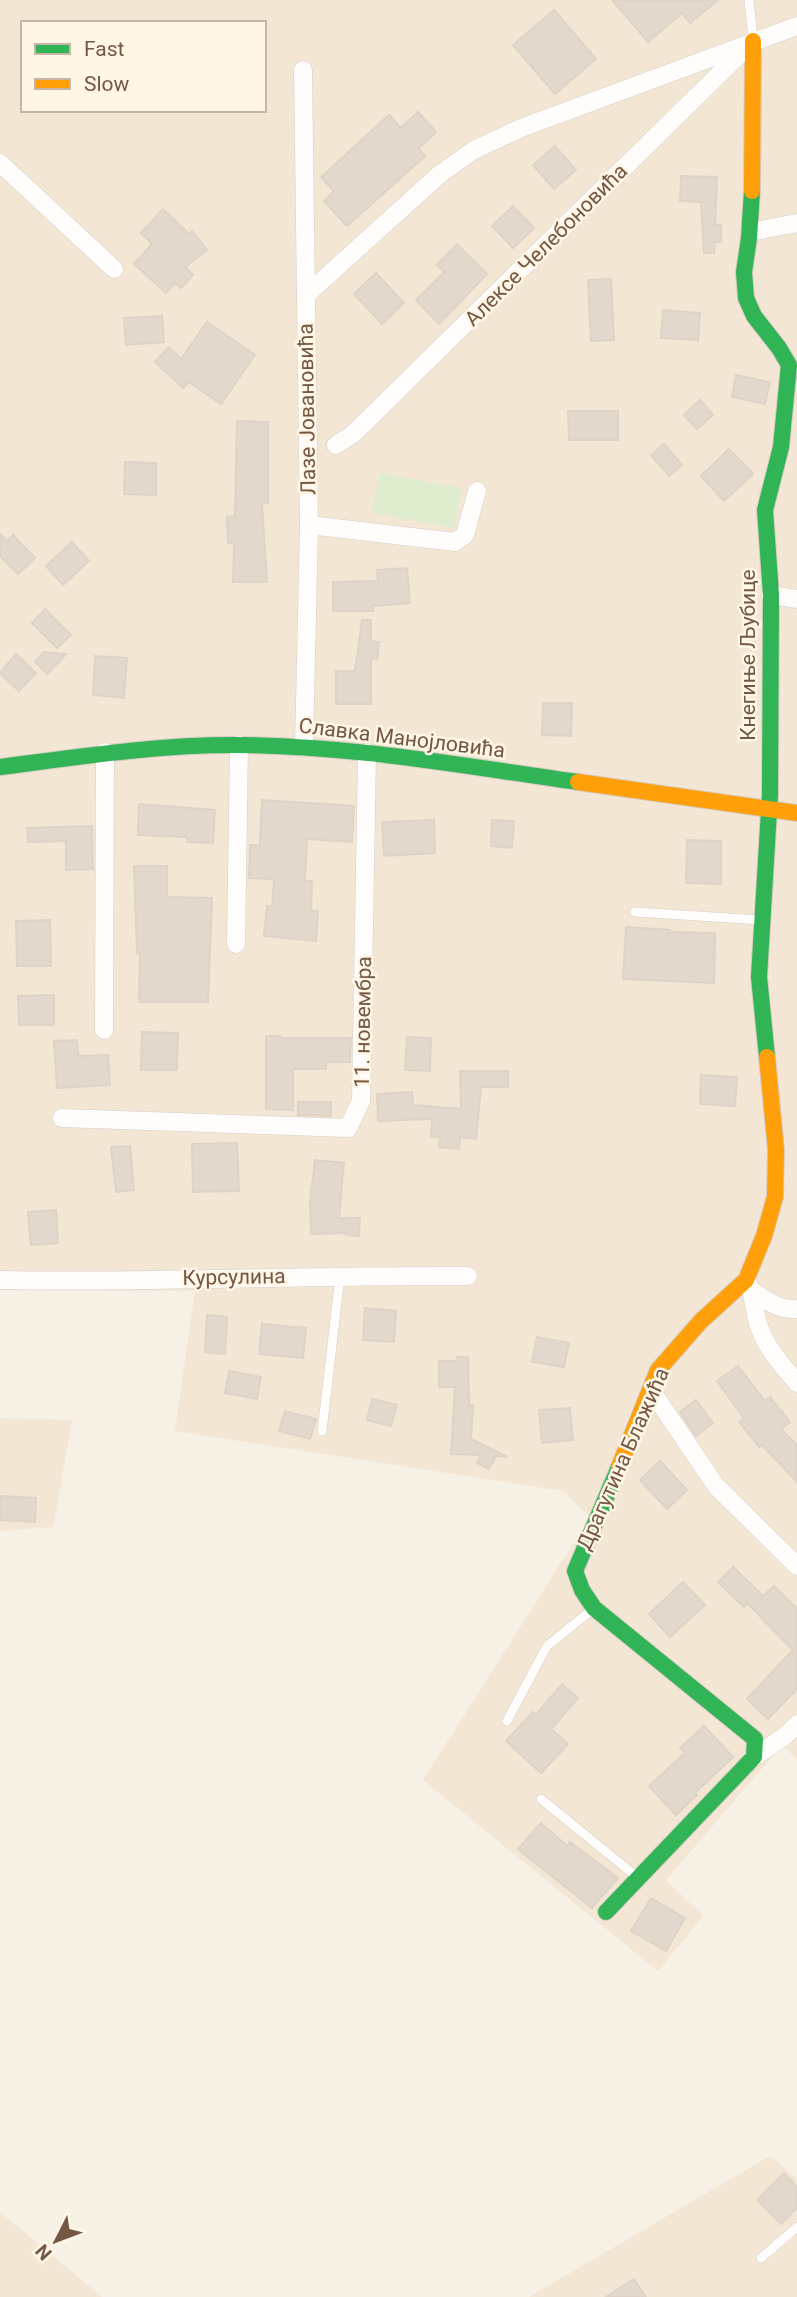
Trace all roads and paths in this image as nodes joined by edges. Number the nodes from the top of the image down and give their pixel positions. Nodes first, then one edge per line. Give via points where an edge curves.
1 (748, 0) edge
2 (797, 26) edge
3 (753, 41) junction
4 (303, 70) dead end
5 (0, 163) edge
6 (797, 223) edge
7 (750, 232) junction
8 (114, 269) dead end
9 (306, 295) junction
10 (335, 445) dead end
11 (477, 491) dead end
12 (309, 525) junction
13 (771, 595) junction
14 (797, 599) edge
15 (239, 745) junction
16 (304, 747) junction
17 (105, 752) junction
18 (367, 753) junction
19 (0, 767) edge
20 (770, 808) junction
21 (797, 813) edge
22 (635, 912) dead end
23 (762, 921) junction
24 (236, 944) dead end
25 (104, 1030) dead end
26 (62, 1118) dead end
27 (341, 1275) junction
28 (468, 1276) dead end
29 (0, 1280) edge
30 (750, 1286) junction
31 (797, 1309) edge
32 (797, 1384) edge
33 (650, 1390) junction
34 (322, 1431) dead end
35 (797, 1566) edge
36 (594, 1608) junction
37 (507, 1721) dead end
38 (797, 1724) edge
39 (754, 1757) junction
40 (541, 1799) dead end
41 (639, 1878) junction
42 (606, 1912) dead end
43 (797, 2227) edge
44 (761, 2258) dead end

1 - 3 lane
2 - 3 street, Алексе Челебоновића
3 - 7 street, Кнегиње Љубице
3 - 9 street, Алексе Челебоновића via 474,150 440,174
3 - 10 street, Алексе Челебоновића via 353,434
4 - 9 street, Лазе Јовановића
5 - 8 street
6 - 7 street
7 - 13 street, Кнегиње Љубице via 743,273 747,302 789,365 781,446 765,510
9 - 12 street, Лазе Јовановића
11 - 12 street via 465,535 455,542
12 - 16 street, Лазе Јовановића
13 - 14 street
13 - 20 street, Кнегиње Љубице
15 - 16 street, Славка Манојловића
15 - 17 street, Славка Манојловића
15 - 24 street
16 - 18 street, Славка Манојловића
17 - 19 street, Славка Манојловића
17 - 25 street
18 - 20 street, Славка Манојловића
18 - 26 street, 11. новембра via 361,1101 348,1128
20 - 21 street, Славка Манојловића
20 - 23 street, Кнегиње Љубице
22 - 23 lane
23 - 30 street, Кнегиње Љубице via 759,977 776,1150 775,1197
27 - 28 street, Курсулина
27 - 29 street, Курсулина
27 - 34 lane
30 - 31 street via 766,1301
30 - 32 street via 767,1348
30 - 33 street, Драгутина Блажића via 701,1321 658,1370
33 - 35 street via 716,1486
33 - 36 street, Драгутина Блажића via 575,1571
36 - 37 lane via 547,1646
36 - 39 street, Драгутина Блажића via 755,1739
38 - 39 street
39 - 41 street
40 - 41 lane
41 - 42 street
43 - 44 lane

